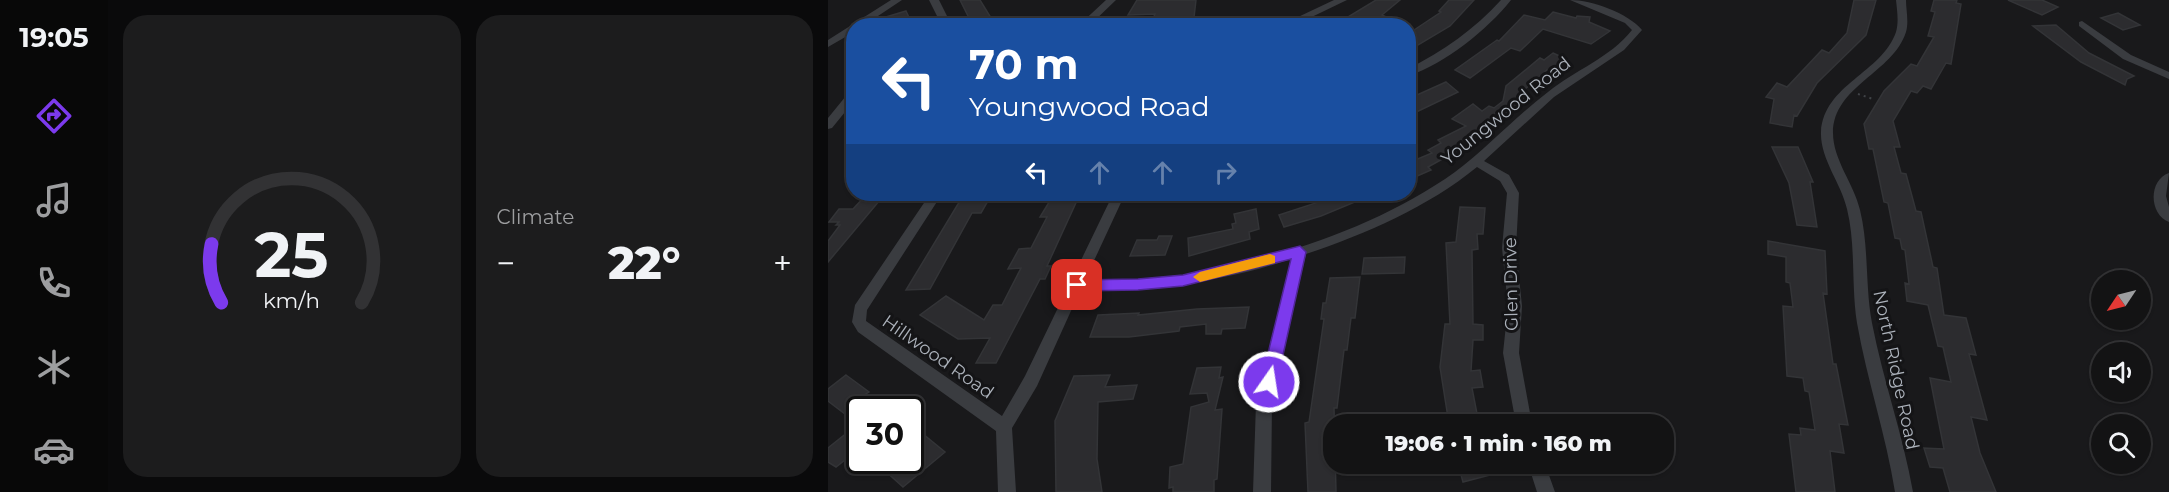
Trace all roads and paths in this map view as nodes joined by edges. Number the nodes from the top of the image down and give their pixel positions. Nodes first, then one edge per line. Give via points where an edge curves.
1 (897, 0) edge
2 (934, 0) edge
3 (1110, 0) edge
4 (1342, 0) edge
5 (1506, 0) edge
6 (1575, 0) edge
7 (1901, 0) edge
8 (871, 18) edge
9 (943, 18) edge
10 (1091, 18) edge
11 (1302, 18) edge
12 (2082, 24) dead end
13 (846, 34) edge
14 (828, 44) edge
15 (1416, 68) edge
16 (2169, 76) edge
17 (846, 103) edge
18 (828, 125) edge
19 (1476, 161) junction
20 (2169, 177) edge
21 (931, 201) edge
22 (1116, 201) edge
23 (1416, 201) edge
24 (1416, 201) edge
25 (2169, 217) edge
26 (1300, 252) junction
27 (1077, 285) junction
28 (1522, 414) edge
29 (1004, 427) junction
30 (1540, 474) edge
31 (1007, 492) edge
32 (1262, 492) edge
33 (1546, 492) edge
34 (1904, 492) edge

1 - 8 street
2 - 9 street
3 - 10 street
4 - 11 street
5 - 15 street via 1461,42
6 - 19 street, Youngwood Road via 1637,27 1636,33 1552,94
7 - 34 street, North Ridge Road via 1898,39 1841,99 1829,118 1827,132 1855,214 1861,301
12 - 16 street via 2127,57
13 - 14 street
17 - 18 street
19 - 23 street, Youngwood Road
19 - 28 street, Glen Drive via 1505,178 1513,193 1509,248 1514,298 1511,353
20 - 25 street via 2159,188 2158,198
21 - 29 street, Hillwood Road via 860,309 859,322
22 - 27 street
24 - 26 street, Youngwood Road
26 - 27 street, Youngwood Road via 1183,280
26 - 32 street via 1264,403
27 - 29 street
29 - 31 street
30 - 33 street

